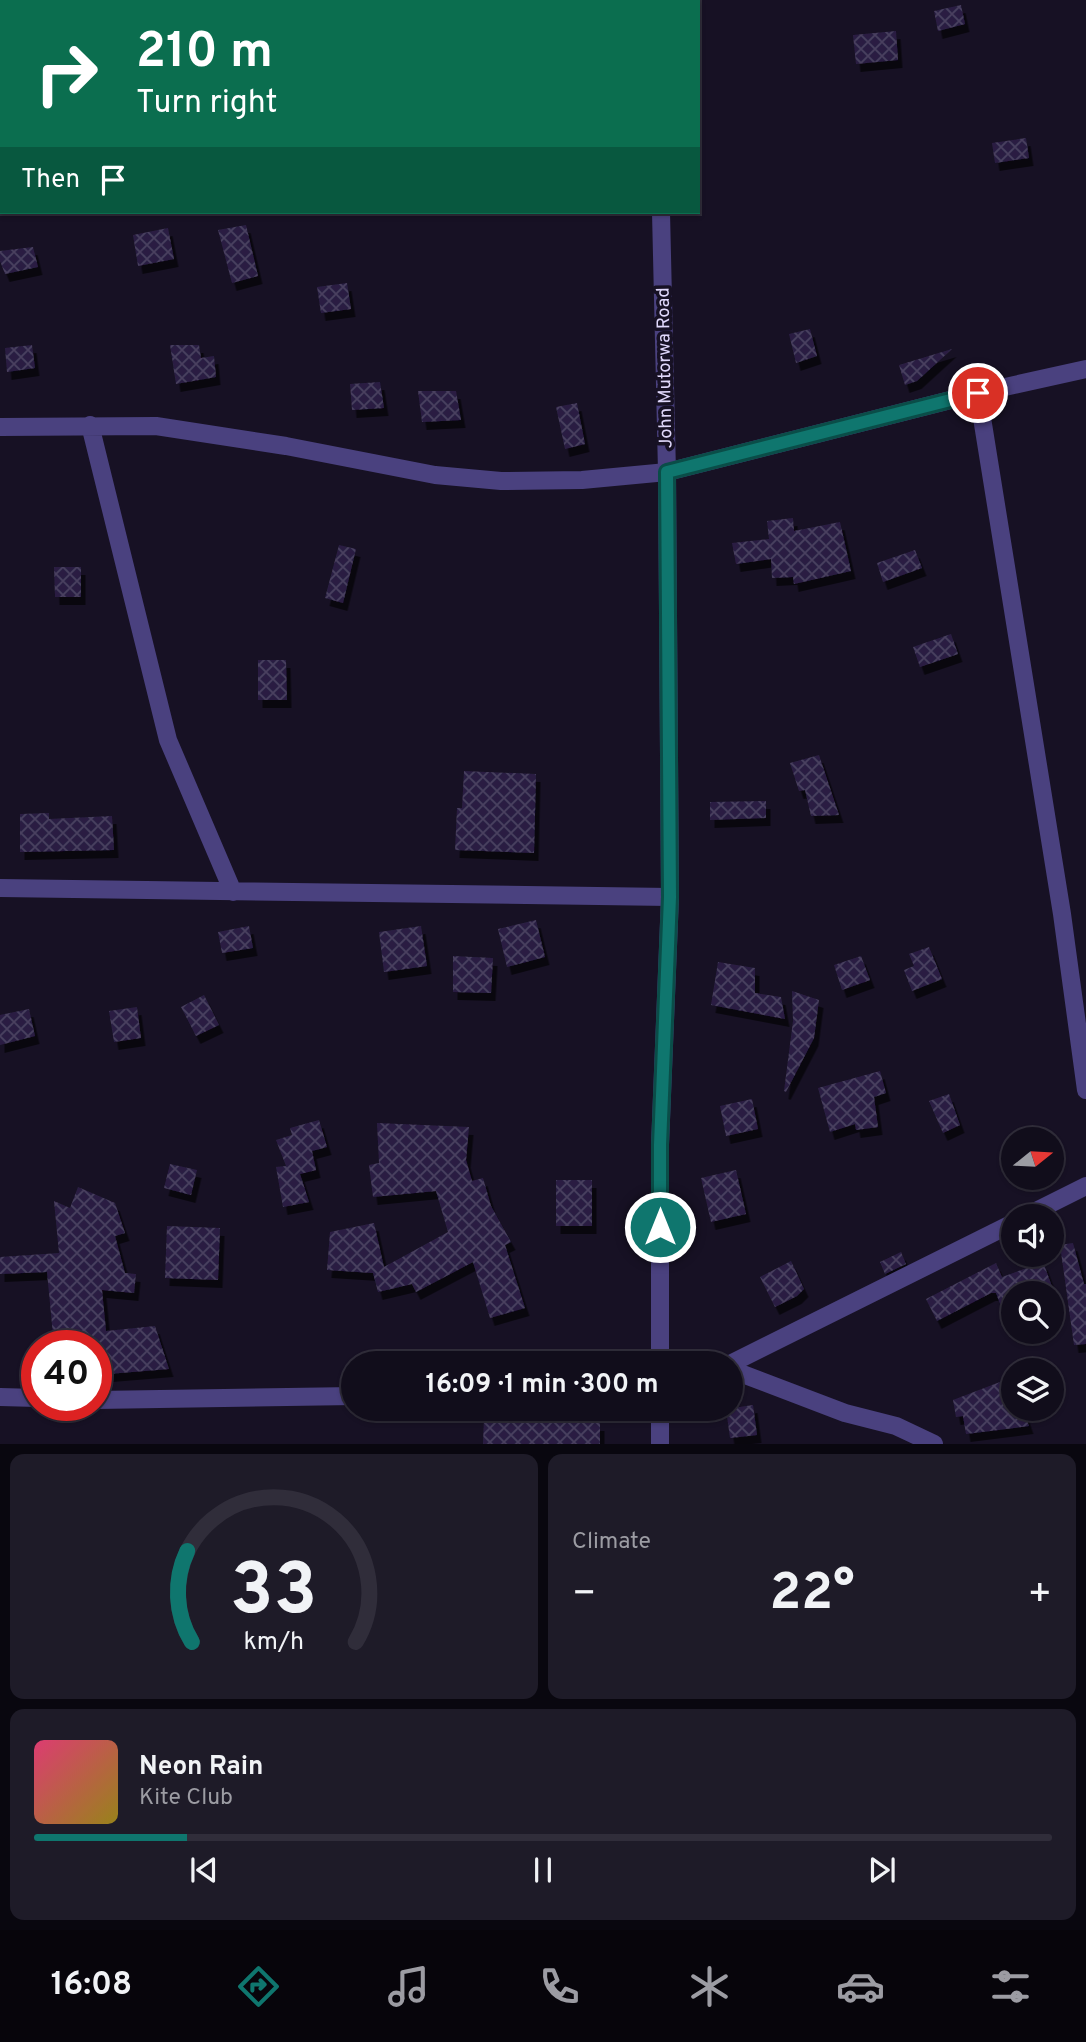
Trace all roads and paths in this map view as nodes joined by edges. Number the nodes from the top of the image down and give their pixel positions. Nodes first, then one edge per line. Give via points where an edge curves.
1 (661, 214) edge
2 (1086, 369) edge
3 (978, 393) junction
4 (90, 425) junction
5 (0, 427) edge
6 (667, 472) junction
7 (0, 888) edge
8 (233, 892) junction
9 (670, 897) junction
10 (1086, 1090) edge
11 (1086, 1186) edge
12 (1050, 1204) edge
13 (1001, 1229) edge
14 (660, 1351) edge
15 (743, 1358) edge
16 (743, 1375) edge
17 (341, 1396) edge
18 (0, 1397) edge
19 (21, 1398) edge
20 (112, 1400) edge
21 (660, 1421) edge
22 (660, 1444) edge
23 (934, 1444) edge

1 - 6 street, John Mutorwa Road
2 - 3 street
3 - 6 street
3 - 10 street
4 - 5 street
4 - 6 street via 156,426 435,475 501,481
4 - 8 street via 168,740
6 - 9 street, John Mutorwa Road
7 - 8 street
8 - 9 street
9 - 14 street, John Mutorwa Road via 660,1145
11 - 12 street
13 - 15 street
16 - 23 street via 845,1413 896,1426
17 - 20 street
18 - 19 street
21 - 22 street

